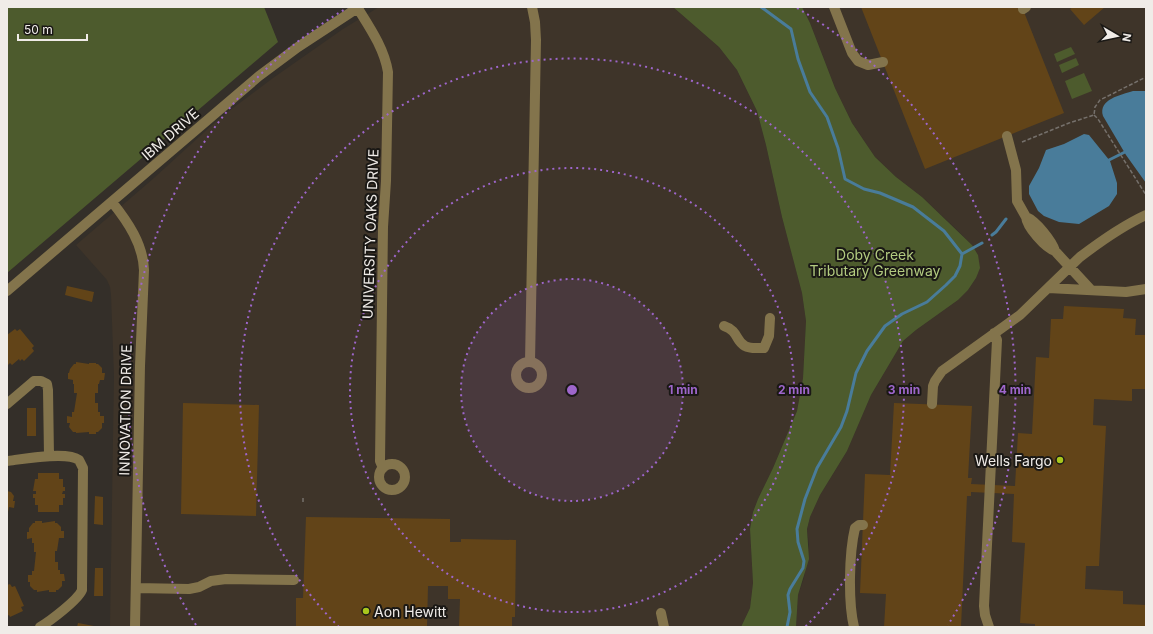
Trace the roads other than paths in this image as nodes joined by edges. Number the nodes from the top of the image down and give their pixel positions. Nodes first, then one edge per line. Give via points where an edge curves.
1 (358, 7) edge
2 (532, 7) edge
3 (834, 7) edge
4 (883, 62) dead end
5 (1007, 136) dead end
6 (112, 202) junction
7 (1146, 215) edge
8 (1070, 267) junction
9 (1048, 288) junction
10 (1146, 289) edge
11 (1090, 290) junction
12 (7, 291) edge
13 (770, 318) dead end
14 (724, 326) dead end
15 (994, 333) junction
16 (530, 362) dead end
17 (7, 404) edge
18 (932, 404) dead end
19 (49, 456) junction
20 (7, 461) edge
21 (383, 468) dead end
22 (863, 525) dead end
23 (294, 580) dead end
24 (136, 588) junction
25 (661, 613) dead end
26 (40, 627) edge
27 (135, 627) edge
28 (664, 627) edge
29 (854, 627) edge
30 (989, 627) edge

1 - 6 street, IBM DRIVE via 259,76
1 - 21 street, UNIVERSITY OAKS DRIVE via 384,53 388,72 381,347 380,461
2 - 16 street via 536,40
3 - 4 street via 852,53 858,61 868,65
5 - 8 street via 1016,170 1017,201 1026,217 1033,221
6 - 12 street, IBM DRIVE
6 - 24 street, INNOVATION DRIVE via 132,230 141,250 144,266
7 - 8 street via 1100,242
8 - 9 street
8 - 11 street
9 - 11 street
9 - 15 street via 1026,309
10 - 11 street via 1126,292
13 - 14 street via 764,348 745,346 734,331
15 - 18 street via 942,371 933,386
15 - 30 street via 997,340 984,606 984,615
17 - 19 street via 34,381 46,384
19 - 20 street
19 - 26 street via 73,456 80,460 82,465 82,587 78,596
22 - 29 street via 856,528 852,550 851,604
23 - 24 street via 221,580 189,589
24 - 27 street, INNOVATION DRIVE
25 - 28 street

